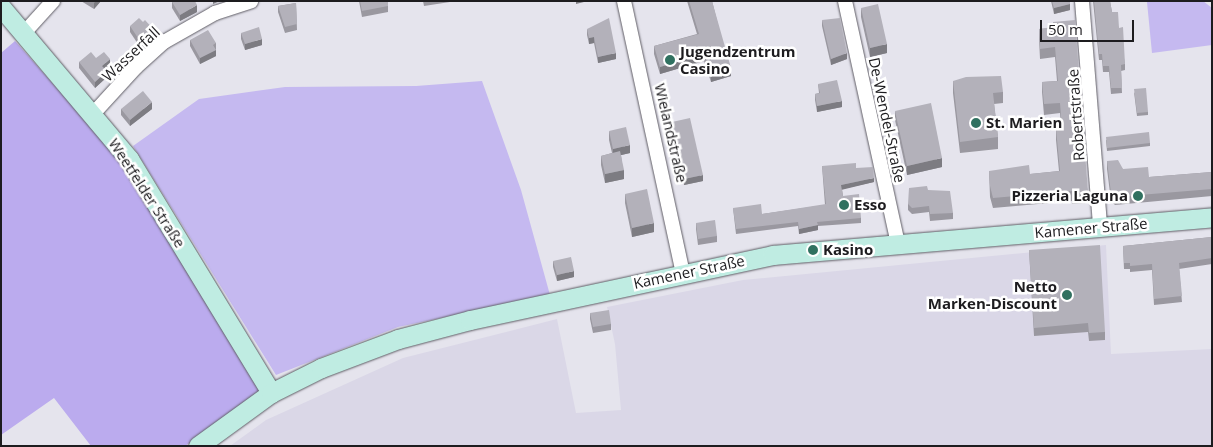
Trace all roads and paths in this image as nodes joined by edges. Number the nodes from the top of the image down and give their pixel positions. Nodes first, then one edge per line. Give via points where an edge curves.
1 (53, 1) edge
2 (251, 1) edge
3 (624, 1) edge
4 (845, 1) edge
5 (1082, 1) edge
6 (1, 7) edge
7 (22, 34) junction
8 (93, 114) junction
9 (1212, 217) edge
10 (1100, 227) junction
11 (898, 245) junction
12 (683, 273) junction
13 (271, 393) junction
14 (198, 446) edge

1 - 7 street
2 - 8 street, Wasserfall via 215,13 164,42
3 - 12 street, Wielandstraße
4 - 11 street, De-Wendel-Straße
5 - 10 street, Robertstraße
6 - 7 main road, Weetfelder Straße
7 - 8 main road, Weetfelder Straße
8 - 13 main road, Weetfelder Straße via 129,159
9 - 10 main road, Kamener Straße
10 - 11 main road, Kamener Straße
11 - 12 main road, Kamener Straße via 813,250
12 - 13 main road, Kamener Straße via 398,339 321,368
13 - 14 main road, Kamener Straße

